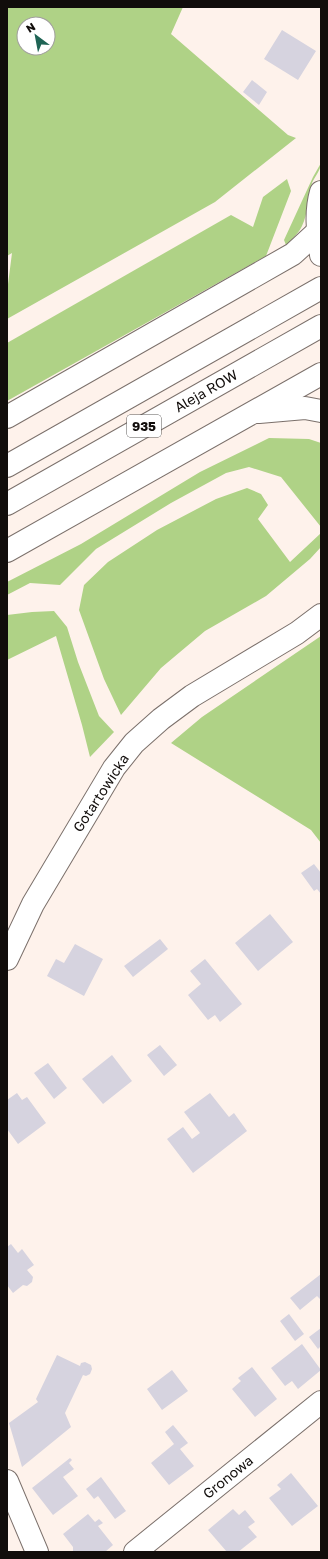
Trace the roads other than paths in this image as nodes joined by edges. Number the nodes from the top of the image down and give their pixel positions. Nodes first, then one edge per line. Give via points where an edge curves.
1 (321, 192) edge
2 (318, 231) junction
3 (321, 255) edge
4 (321, 288) edge
5 (321, 326) edge
6 (321, 374) edge
7 (321, 411) edge
8 (250, 413) junction
9 (7, 417) edge
10 (7, 466) edge
11 (7, 504) edge
12 (7, 552) edge
13 (321, 615) edge
14 (7, 959) edge
15 (321, 1402) edge
16 (7, 1481) edge
17 (36, 1552) edge
18 (135, 1552) edge

1 - 2 main road via 318,204
2 - 3 main road
2 - 9 main road via 302,247 282,260
4 - 10 main road, 935
5 - 11 main road, Aleja ROW / 935
6 - 8 main road
7 - 8 main road via 305,408
8 - 12 main road
13 - 14 main road, Gotartowicka via 297,633 192,696 134,743 114,768 33,904
15 - 18 main road, Gronowa
16 - 17 main road

